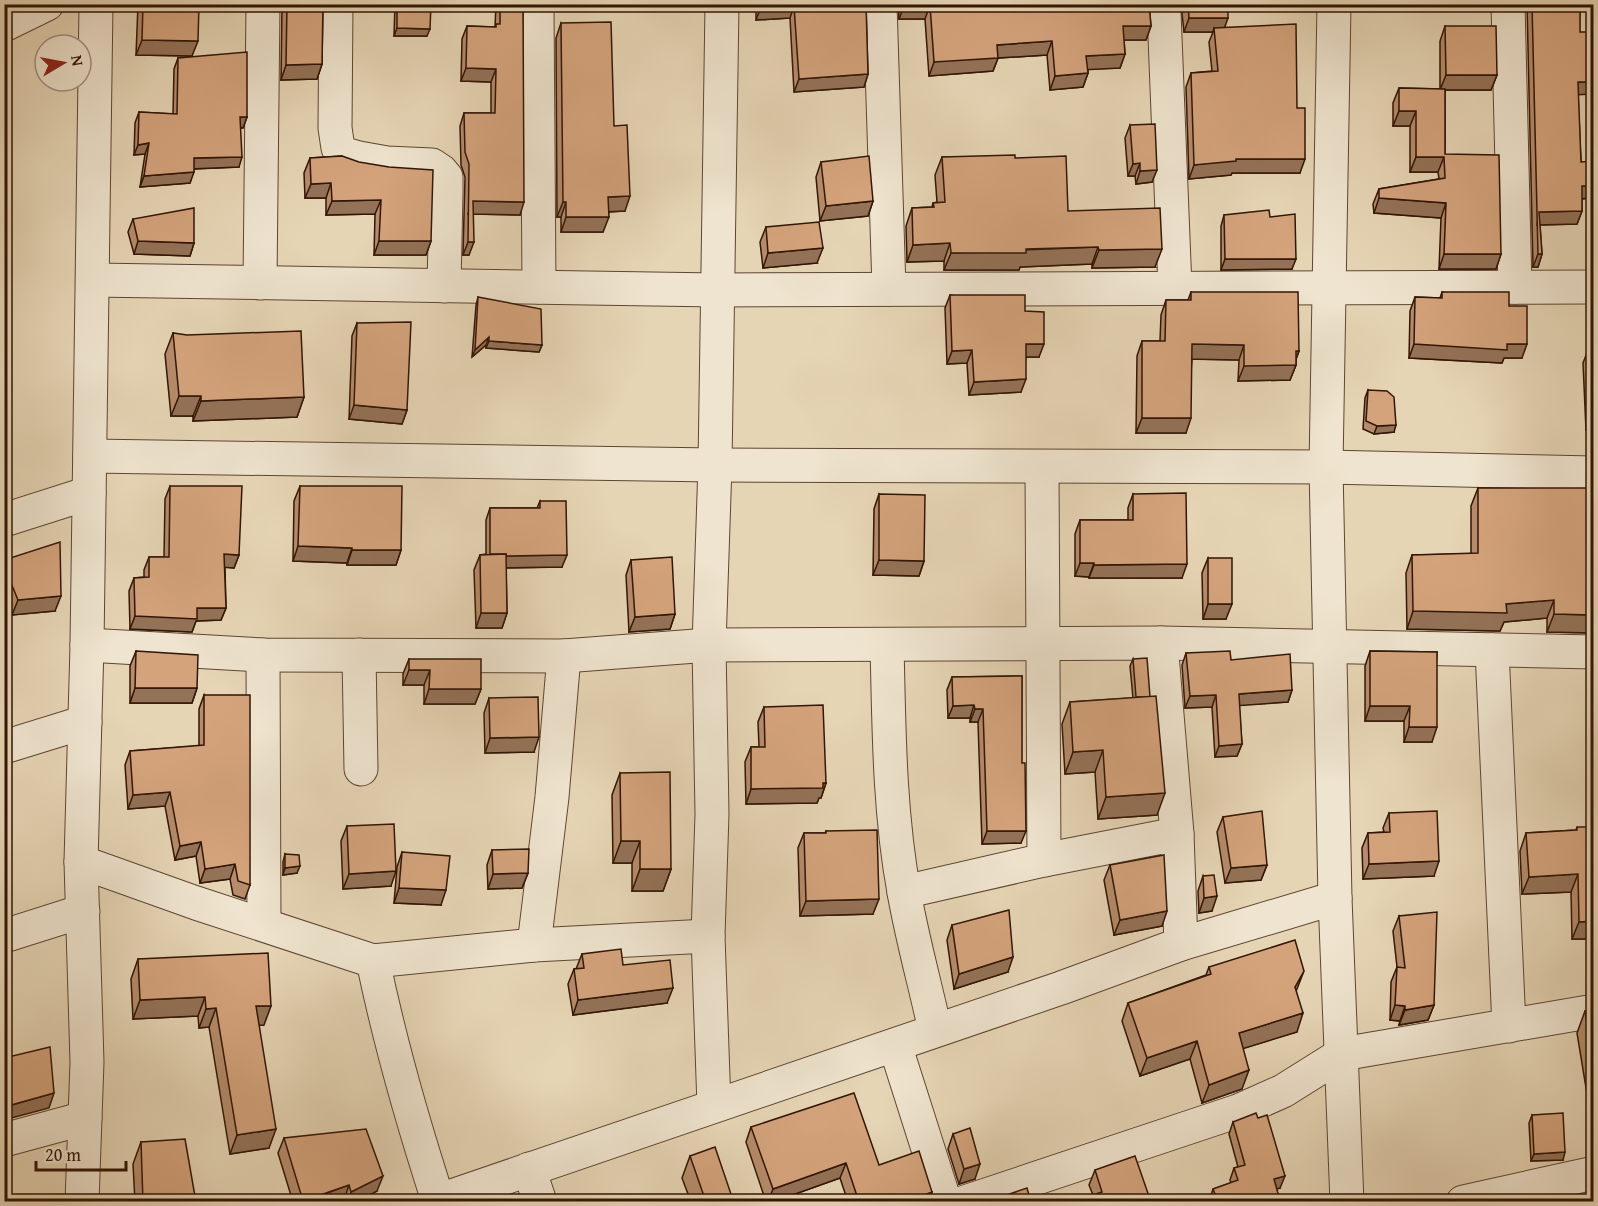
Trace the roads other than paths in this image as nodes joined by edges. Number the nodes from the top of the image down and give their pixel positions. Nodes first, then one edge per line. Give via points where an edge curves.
1 (47, 4) edge
2 (96, 4) edge
3 (263, 4) edge
4 (336, 4) edge
5 (537, 4) edge
6 (722, 4) edge
7 (880, 4) edge
8 (1161, 4) edge
9 (1334, 4) edge
10 (1508, 4) edge
11 (4, 25) edge
12 (93, 280) junction
13 (260, 283) junction
14 (444, 286) junction
15 (539, 287) junction
16 (1329, 287) junction
17 (1515, 287) junction
18 (1593, 287) edge
19 (1175, 288) junction
20 (889, 289) junction
21 (717, 290) junction
22 (90, 456) junction
23 (715, 465) junction
24 (1042, 467) junction
25 (1326, 467) junction
26 (1593, 473) edge
27 (89, 493) junction
28 (4, 520) edge
29 (1161, 643) junction
30 (1042, 644) junction
31 (87, 645) junction
32 (709, 645) junction
33 (886, 645) junction
34 (1331, 647) junction
35 (1492, 650) junction
36 (1593, 652) edge
37 (263, 655) junction
38 (359, 655) junction
39 (564, 656) junction
40 (85, 722) junction
41 (4, 747) edge
42 (361, 769) dead end
43 (1177, 834) junction
44 (1044, 860) junction
45 (81, 862) junction
46 (904, 892) junction
47 (1335, 898) junction
48 (83, 911) junction
49 (264, 924) junction
50 (4, 936) edge
51 (708, 936) junction
52 (1181, 944) junction
53 (534, 945) junction
54 (373, 960) junction
55 (1593, 1011) edge
56 (1509, 1026) junction
57 (935, 1030) junction
58 (895, 1045) junction
59 (1342, 1054) junction
60 (714, 1106) junction
61 (85, 1118) junction
62 (4, 1140) edge
63 (529, 1169) junction
64 (1593, 1173) edge
65 (436, 1201) edge
66 (82, 1202) edge
67 (540, 1202) edge
68 (945, 1202) edge
69 (965, 1202) edge
70 (1347, 1202) edge
71 (1463, 1202) edge

1 - 11 street
2 - 12 street
3 - 13 street
4 - 14 street via 338,148 359,158 432,165 446,177
5 - 15 street
6 - 21 street
7 - 20 street
8 - 19 street via 1165,23
9 - 16 street
10 - 17 street
12 - 13 street
12 - 22 street
13 - 14 street
14 - 15 street
15 - 21 street
16 - 17 street
16 - 19 street
16 - 25 street
17 - 18 street
19 - 20 street
20 - 21 street
21 - 23 street
22 - 23 street
22 - 27 street
23 - 24 street
23 - 32 street
24 - 25 street
24 - 30 street
25 - 26 street
25 - 34 street
27 - 28 street
27 - 31 street
29 - 30 street
29 - 34 street
29 - 43 street
30 - 33 street
30 - 44 street
31 - 37 street
31 - 40 street
32 - 33 street
32 - 39 street
32 - 51 street via 712,814
33 - 46 street via 890,768
34 - 35 street
34 - 47 street
35 - 36 street
35 - 56 street
37 - 38 street
37 - 49 street
38 - 39 street
38 - 42 street
39 - 53 street
40 - 41 street
40 - 45 street
43 - 44 street
43 - 52 street
44 - 46 street
45 - 48 street
45 - 49 street
46 - 57 street
47 - 52 street
47 - 59 street
48 - 50 street
48 - 61 street
49 - 54 street
51 - 53 street
51 - 60 street
52 - 57 street
53 - 54 street
54 - 65 street via 407,1104
55 - 56 street
56 - 59 street
57 - 58 street
58 - 60 street
58 - 68 street
59 - 69 street via 1283,1091 1238,1111
59 - 70 street
60 - 63 street
61 - 62 street
61 - 66 street
63 - 65 street
63 - 67 street
64 - 71 street

